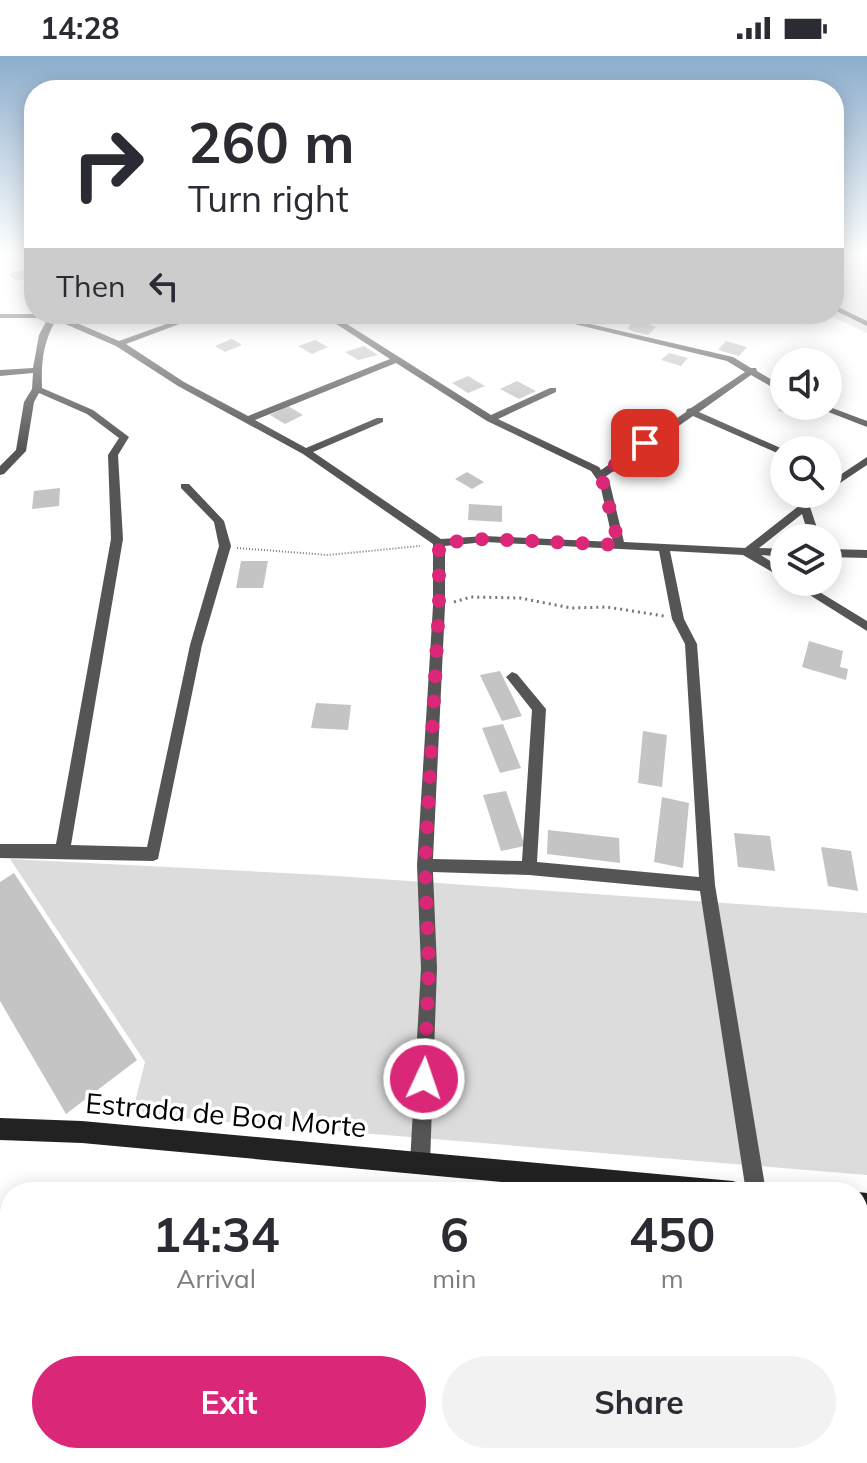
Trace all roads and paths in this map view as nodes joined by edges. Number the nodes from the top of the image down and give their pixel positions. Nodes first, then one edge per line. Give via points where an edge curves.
1 (49, 324) edge
2 (75, 324) edge
3 (174, 324) edge
4 (340, 324) edge
5 (580, 324) edge
6 (119, 344) junction
7 (396, 360) junction
8 (37, 370) junction
9 (753, 370) junction
10 (0, 373) edge
11 (770, 382) edge
12 (37, 389) junction
13 (553, 390) dead end
14 (690, 411) junction
15 (842, 415) edge
16 (490, 419) junction
17 (247, 420) junction
18 (380, 420) dead end
19 (867, 424) edge
20 (770, 447) edge
21 (306, 452) junction
22 (867, 460) edge
23 (0, 472) edge
24 (601, 475) junction
25 (842, 477) edge
26 (185, 486) dead end
27 (804, 508) edge
28 (439, 543) junction
29 (619, 545) junction
30 (225, 546) junction
31 (842, 546) edge
32 (664, 548) junction
33 (747, 552) junction
34 (770, 553) edge
35 (842, 553) edge
36 (862, 554) edge
37 (770, 566) edge
38 (818, 596) edge
39 (439, 606) junction
40 (839, 609) junction
41 (867, 611) edge
42 (678, 619) junction
43 (867, 627) edge
44 (512, 677) dead end
45 (0, 851) edge
46 (62, 851) junction
47 (425, 865) junction
48 (529, 868) junction
49 (707, 885) junction
50 (0, 1129) edge
51 (420, 1163) junction
52 (625, 1182) edge
53 (754, 1182) edge

1 - 8 street
2 - 6 street
3 - 6 street
4 - 7 street
5 - 9 street via 730,359
6 - 17 street
7 - 16 street
7 - 17 street
8 - 10 street
8 - 12 street
9 - 11 street
9 - 14 street
12 - 23 street via 29,402 21,451
12 - 46 street via 90,412 124,437 113,455 117,539
13 - 16 street
14 - 20 street
14 - 24 street
15 - 19 street
16 - 24 street
17 - 21 street
18 - 21 street
21 - 28 street
22 - 25 street
24 - 29 street
26 - 30 street via 219,521
27 - 33 street
28 - 29 street via 485,539
28 - 30 path via 345,557 288,556
28 - 39 street
29 - 32 street
30 - 46 street via 196,645 153,854
31 - 36 street
32 - 33 street
32 - 42 street
33 - 34 street
33 - 37 street
35 - 36 street
38 - 40 street
39 - 42 path via 471,597 520,598
39 - 47 street
40 - 41 street
40 - 43 street
42 - 49 street via 691,644
44 - 48 street via 539,709
45 - 46 street
47 - 48 street
47 - 51 street via 429,968
48 - 49 street
49 - 53 street
50 - 51 main road, Estrada de Boa Morte
51 - 52 main road, Estrada de Boa Morte

